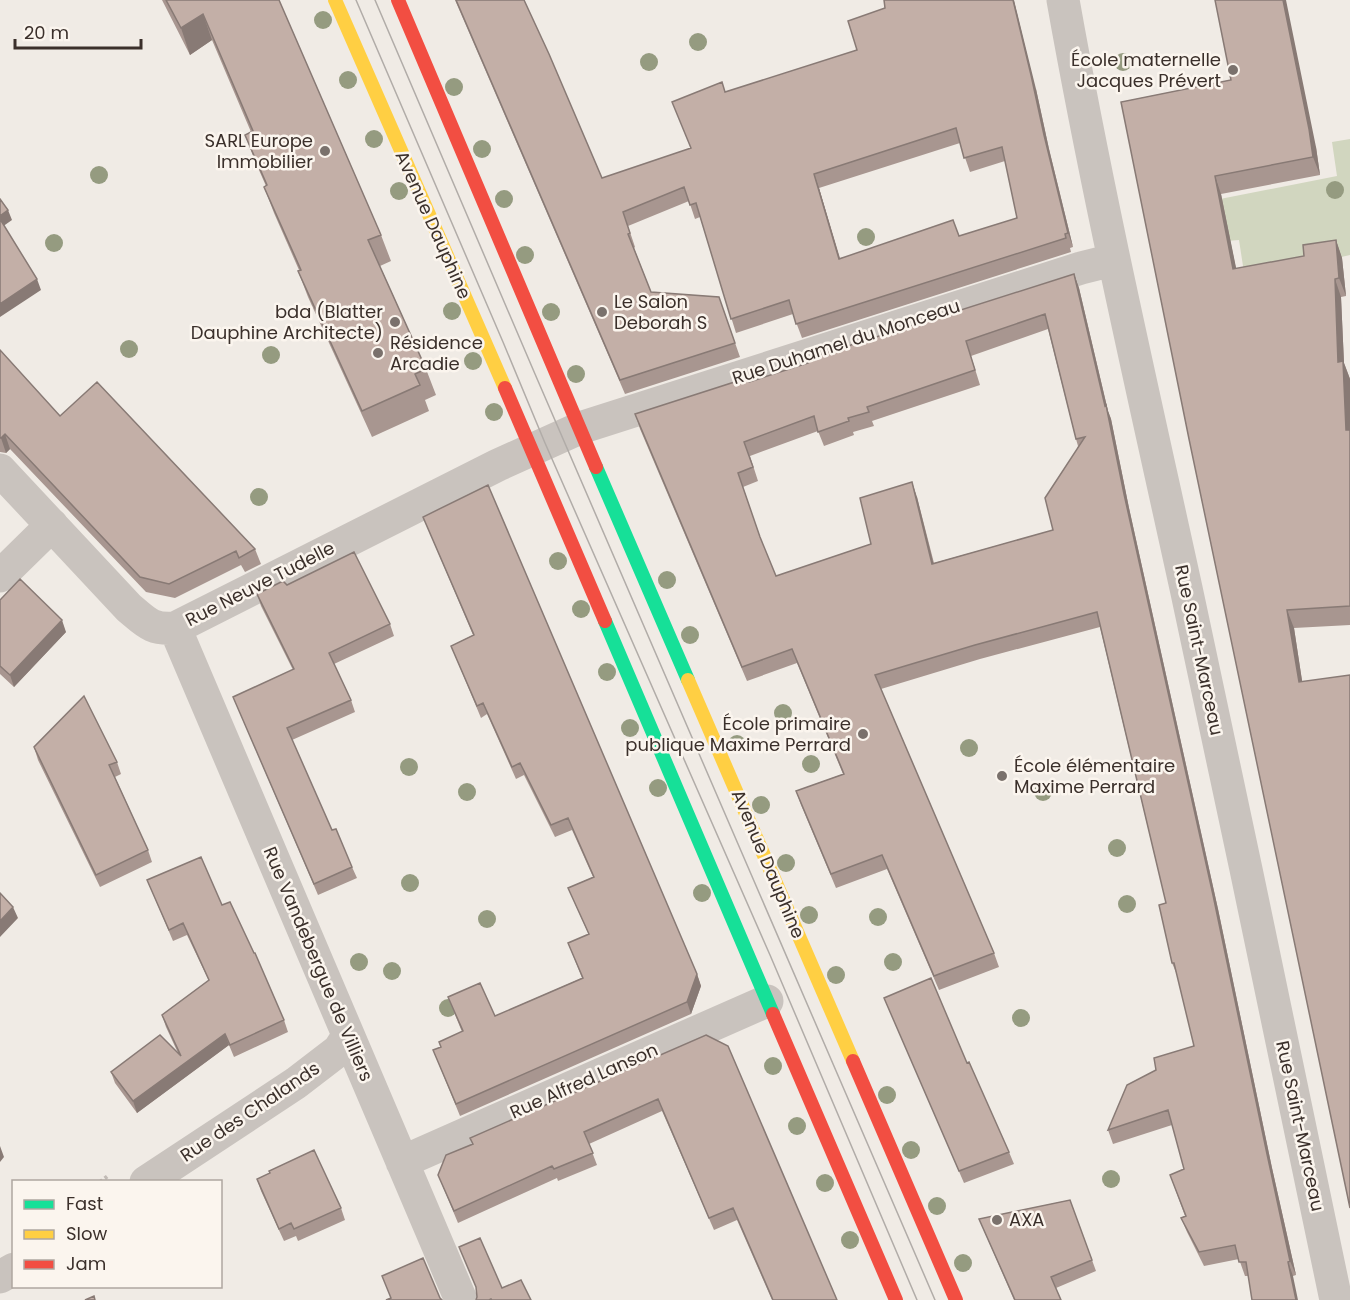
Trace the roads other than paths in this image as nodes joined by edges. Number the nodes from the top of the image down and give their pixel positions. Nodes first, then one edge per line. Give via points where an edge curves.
1 (335, 0) edge
2 (398, 0) edge
3 (1063, 0) edge
4 (1113, 260) junction
5 (580, 428) junction
6 (530, 450) junction
7 (0, 470) edge
8 (52, 525) junction
9 (0, 576) edge
10 (175, 628) junction
11 (767, 1000) junction
12 (348, 1036) junction
13 (402, 1162) junction
14 (149, 1180) edge
15 (461, 1300) edge
16 (896, 1300) edge
17 (956, 1300) edge
18 (1336, 1300) edge

1 - 6 main road, Avenue Dauphine
2 - 5 main road, Avenue Dauphine
3 - 4 street, Rue Saint-Marceau
4 - 5 street, Rue Duhamel du Monceau
4 - 18 street, Rue Saint-Marceau via 1233,803
5 - 6 street
5 - 17 main road, Avenue Dauphine
6 - 10 street, Rue Neuve Tudelle
6 - 11 main road, Avenue Dauphine
7 - 8 street, Rue Neuve Tudelle
8 - 9 street
8 - 10 street, Rue Neuve Tudelle via 135,613 161,629
10 - 12 street, Rue Vandebergue de Villiers
11 - 13 street, Rue Alfred Lanson
11 - 16 main road, Avenue Dauphine
12 - 13 street, Rue Vandebergue de Villiers
12 - 14 street, Rue des Chalands via 339,1050 296,1083
13 - 15 street, Rue Vandebergue de Villiers

